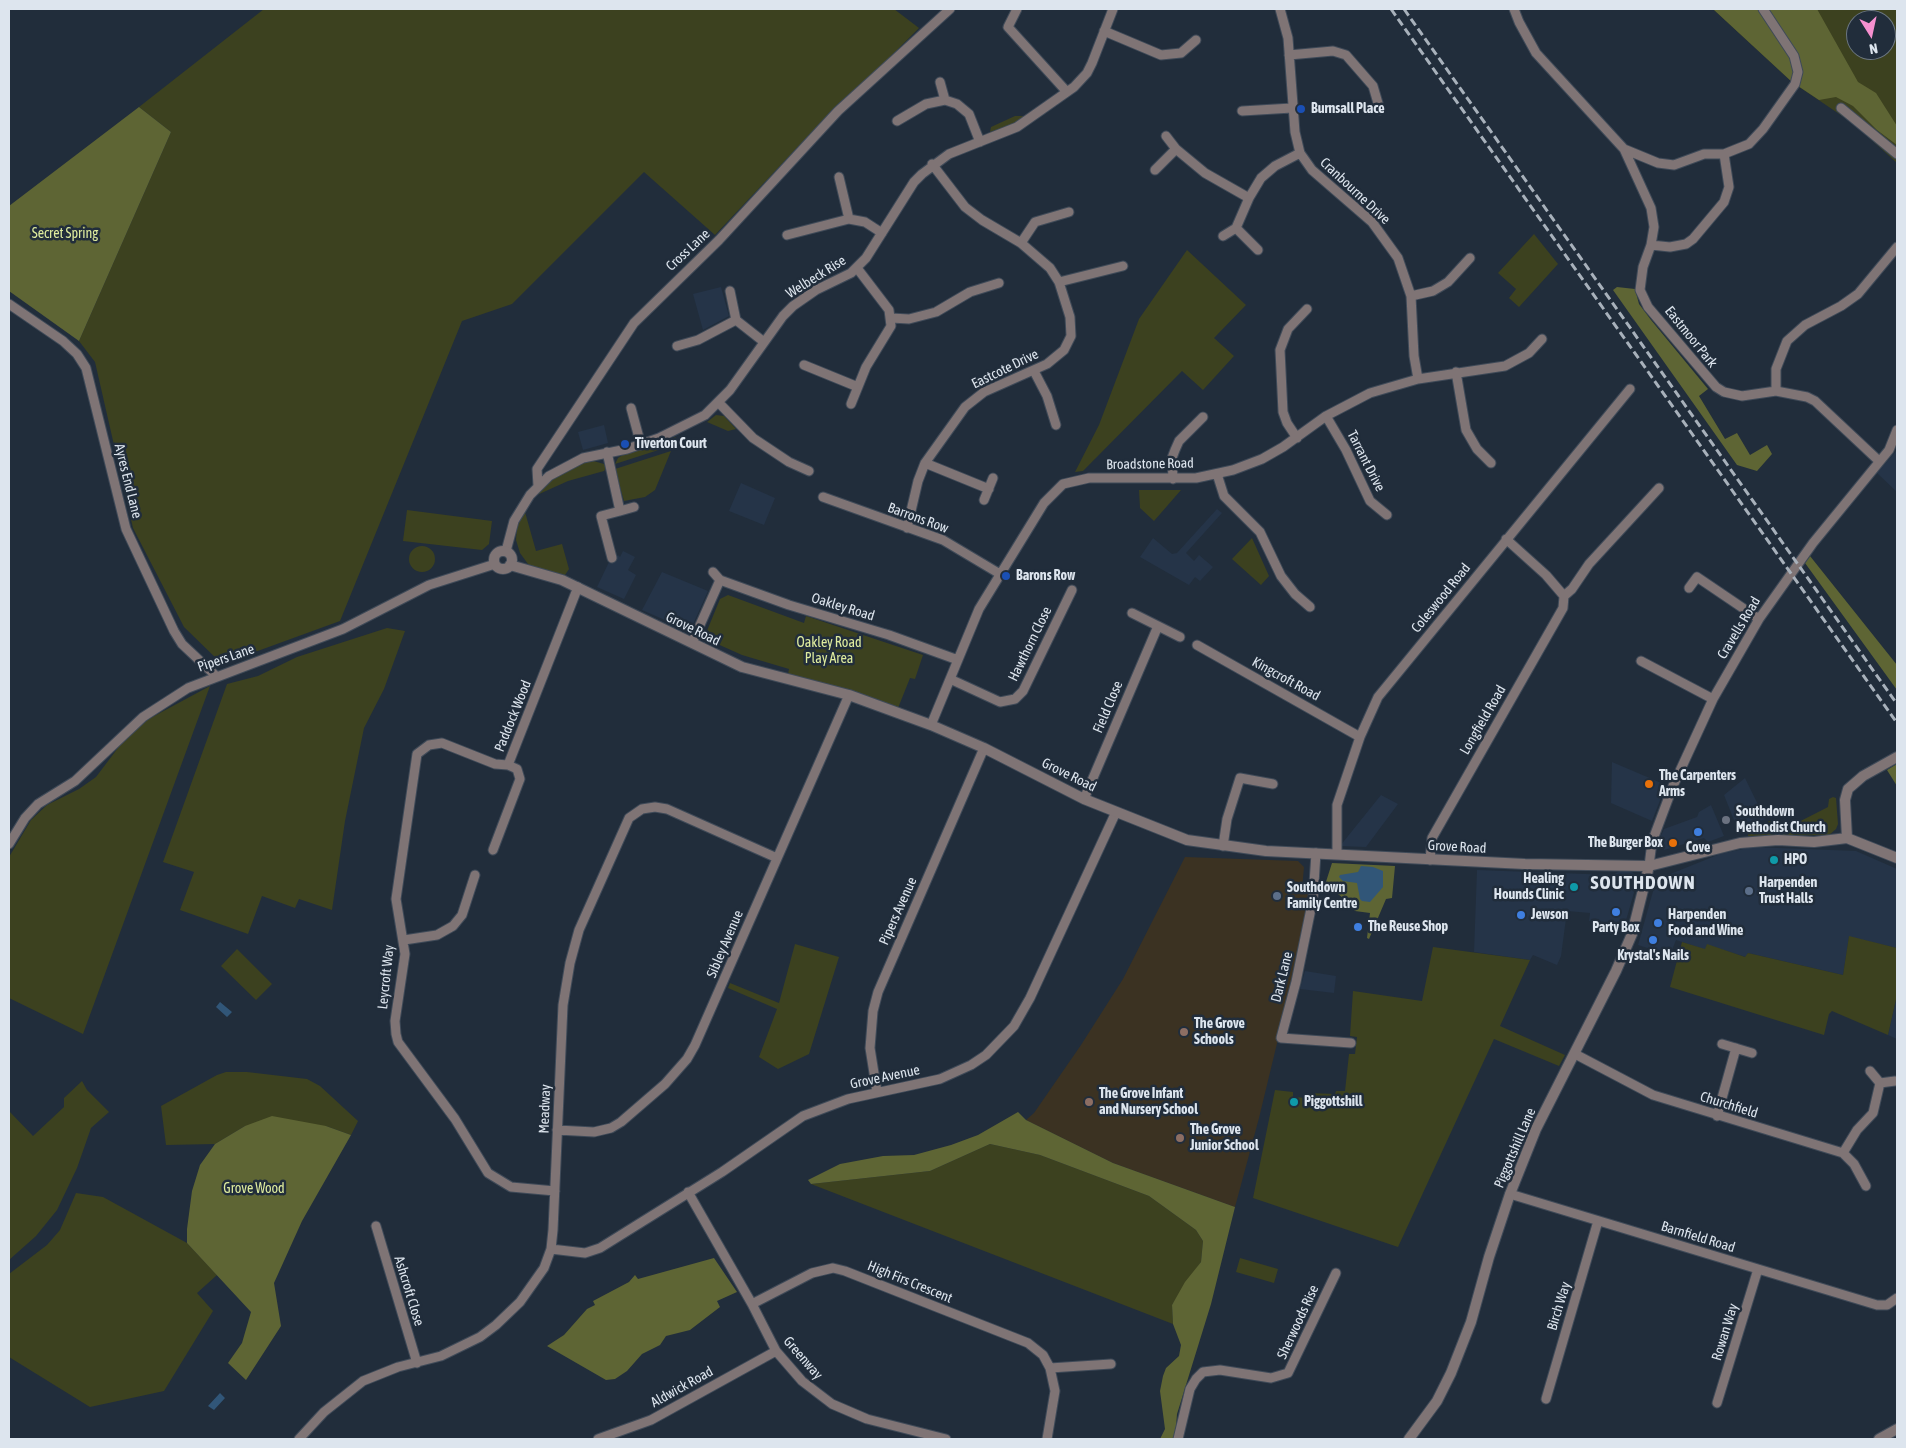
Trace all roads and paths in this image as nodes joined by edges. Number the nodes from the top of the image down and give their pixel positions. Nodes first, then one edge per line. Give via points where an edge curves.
1 (950, 9) edge
2 (1017, 9) edge
3 (1113, 9) edge
4 (1280, 9) edge
5 (1514, 9) edge
6 (1763, 9) edge
7 (1104, 31) junction
8 (1196, 40) dead end
9 (1289, 55) junction
10 (940, 82) dead end
11 (1067, 92) junction
12 (945, 100) junction
13 (1292, 108) junction
14 (1841, 108) dead end
15 (1380, 110) dead end
16 (1242, 111) dead end
17 (897, 121) dead end
18 (1166, 136) dead end
19 (980, 142) junction
20 (1176, 148) junction
21 (1624, 149) junction
22 (1300, 153) junction
23 (1724, 154) junction
24 (1897, 154) edge
25 (932, 164) junction
26 (1155, 170) dead end
27 (839, 177) dead end
28 (1249, 198) junction
29 (1069, 212) dead end
30 (849, 219) junction
31 (1236, 228) junction
32 (882, 233) junction
33 (787, 236) dead end
34 (1223, 236) dead end
35 (1021, 243) junction
36 (1651, 245) junction
37 (1897, 247) edge
38 (1258, 250) dead end
39 (1470, 258) dead end
40 (1123, 266) dead end
41 (857, 268) junction
42 (1059, 282) junction
43 (999, 284) dead end
44 (730, 292) dead end
45 (1411, 296) junction
46 (9, 304) edge
47 (1307, 309) dead end
48 (891, 318) junction
49 (736, 320) junction
50 (1542, 339) dead end
51 (764, 342) junction
52 (677, 346) dead end
53 (804, 365) dead end
54 (1034, 371) junction
55 (1456, 372) junction
56 (1418, 379) junction
57 (858, 387) junction
58 (1630, 388) dead end
59 (1776, 391) junction
60 (719, 403) junction
61 (851, 404) dead end
62 (631, 408) dead end
63 (1326, 416) junction
64 (1203, 417) dead end
65 (1056, 425) dead end
66 (1897, 430) edge
67 (1296, 438) junction
68 (641, 445) junction
69 (607, 452) junction
70 (1879, 461) junction
71 (925, 463) junction
72 (1491, 463) dead end
73 (809, 471) dead end
74 (1217, 474) junction
75 (993, 478) dead end
76 (1173, 479) junction
77 (538, 486) junction
78 (1659, 488) dead end
79 (988, 489) junction
80 (823, 497) dead end
81 (984, 500) dead end
82 (634, 507) dead end
83 (620, 510) junction
84 (1387, 515) dead end
85 (907, 528) junction
86 (1506, 539) junction
87 (506, 552) junction
88 (612, 558) dead end
89 (495, 564) junction
90 (510, 565) junction
91 (713, 572) dead end
92 (1000, 574) junction
93 (720, 580) junction
94 (578, 587) junction
95 (1689, 588) dead end
96 (1072, 590) dead end
97 (1564, 596) junction
98 (1310, 607) dead end
99 (1132, 613) dead end
100 (1759, 619) junction
101 (1158, 626) junction
102 (1180, 637) dead end
103 (692, 644) junction
104 (1198, 646) dead end
105 (958, 660) junction
106 (1641, 661) dead end
107 (216, 676) junction
108 (950, 679) junction
109 (849, 696) junction
110 (1714, 699) junction
111 (931, 725) junction
112 (1360, 737) junction
113 (984, 748) junction
114 (1897, 757) edge
115 (508, 765) junction
116 (1273, 784) dead end
117 (1084, 799) junction
118 (1116, 812) junction
119 (1847, 838) junction
120 (9, 844) edge
121 (1223, 846) junction
122 (493, 850) dead end
123 (1316, 853) junction
124 (1337, 854) junction
125 (777, 858) junction
126 (1897, 858) edge
127 (1430, 860) junction
128 (1649, 866) junction
129 (475, 875) dead end
130 (404, 940) junction
131 (1351, 1043) dead end
132 (1722, 1044) dead end
133 (1736, 1048) junction
134 (1752, 1053) dead end
135 (1575, 1054) junction
136 (1870, 1071) dead end
137 (1895, 1081) dead end
138 (1880, 1083) junction
139 (877, 1092) junction
140 (1717, 1116) junction
141 (558, 1130) junction
142 (1843, 1153) junction
143 (1866, 1186) dead end
144 (555, 1191) junction
145 (688, 1192) junction
146 (1510, 1194) junction
147 (1598, 1221) junction
148 (376, 1226) dead end
149 (551, 1249) junction
150 (1758, 1269) junction
151 (1336, 1273) dead end
152 (1897, 1298) edge
153 (752, 1304) junction
154 (776, 1350) junction
155 (417, 1363) junction
156 (1111, 1364) dead end
157 (1050, 1368) junction
158 (1546, 1399) dead end
159 (1717, 1403) dead end
160 (1897, 1429) edge
161 (299, 1439) edge
162 (598, 1439) edge
163 (946, 1439) edge
164 (1047, 1439) edge
165 (1178, 1439) edge
166 (1408, 1439) edge
167 (1879, 1439) edge

1 - 77 street, Cross Lane via 838,111 719,240 634,323 537,469
2 - 11 street via 1008,27
3 - 7 street, Welbeck Rise
4 - 9 street, Cranbourne Drive
5 - 21 street, Eastmoor Park via 1536,52
6 - 23 street, Eastmoor Park via 1794,56 1798,72 1795,84 1756,138
7 - 8 street via 1161,56 1180,53
7 - 11 street, Welbeck Rise via 1087,73
9 - 13 street, Cranbourne Drive
9 - 15 street via 1333,51 1346,55 1372,86
10 - 12 street
11 - 19 street, Welbeck Rise via 1017,127
12 - 17 street via 926,104
12 - 19 street via 957,104 969,114
13 - 16 street
13 - 22 street, Cranbourne Drive
14 - 24 street
18 - 20 street
19 - 25 street, Welbeck Rise
20 - 26 street
20 - 28 street via 1218,182
21 - 23 street, Eastmoor Park via 1666,165 1704,154
21 - 36 street, Eastmoor Park via 1651,208 1654,228
22 - 28 street via 1268,171
22 - 45 street, Cranbourne Drive via 1312,170 1382,234 1404,269
23 - 36 street via 1729,187 1724,202 1686,244 1670,247
25 - 32 street, Welbeck Rise via 914,182
25 - 35 street, Eastcote Drive via 965,208
27 - 30 street
28 - 31 street
29 - 35 street via 1035,222
30 - 32 street via 865,222
30 - 33 street
31 - 34 street
31 - 38 street
32 - 41 street, Welbeck Rise
35 - 42 street, Eastcote Drive via 1038,255
36 - 59 street, Eastmoor Park via 1643,267 1640,290 1648,307 1708,380 1724,392 1742,396
37 - 59 street via 1858,294 1805,325 1787,341 1776,369
39 - 45 street via 1448,282 1433,291
40 - 42 street
41 - 48 street via 889,310
41 - 51 street, Welbeck Rise via 803,298 783,316
42 - 54 street, Eastcote Drive via 1070,317 1071,336 1064,350
43 - 48 street via 970,292 936,312 909,319
44 - 49 street
45 - 56 street, Cranbourne Drive
46 - 107 street, Ayres End Lane via 62,340 86,368 126,529 174,631 182,644
47 - 67 street via 1288,329 1280,350 1283,412
48 - 57 street via 891,326
49 - 51 street
49 - 52 street via 698,340
50 - 55 street, Broadstone Road via 1513,363
51 - 60 street, Welbeck Rise
53 - 57 street
54 - 65 street via 1047,396
54 - 71 street, Eastcote Drive via 974,399
55 - 56 street, Broadstone Road
55 - 72 street via 1466,430 1477,449
56 - 63 street, Broadstone Road via 1370,393
57 - 61 street
58 - 86 street, Coleswood Road
59 - 70 street, Eastmoor Park via 1798,394 1815,401
60 - 68 street, Welbeck Rise via 692,423
60 - 73 street via 753,438
62 - 68 street
63 - 67 street, Broadstone Road
63 - 84 street, Tarrant Drive via 1370,501
64 - 76 street via 1175,450
66 - 70 street, Cravells Road via 1892,444
67 - 74 street, Broadstone Road via 1262,459
68 - 69 street, Welbeck Rise
69 - 77 street, Welbeck Rise via 573,462 548,476
69 - 83 street
70 - 100 street, Cravells Road via 1813,543
71 - 79 street
71 - 85 street, Eastcote Drive
74 - 76 street, Broadstone Road
74 - 98 street via 1224,496 1260,532 1281,576
75 - 79 street
76 - 92 street, Broadstone Road via 1089,478 1063,484 1044,503
77 - 87 street, Cross Lane via 514,521
78 - 97 street, Longfield Road
79 - 81 street
80 - 85 street, Barrons Row
82 - 83 street
83 - 88 street via 601,516
85 - 92 street, Barrons Row via 942,540
86 - 97 street
86 - 112 street, Coleswood Road via 1378,696
87 - 89 street via 496,554
87 - 90 street via 511,557
89 - 90 street, Grove Road via 503,569
89 - 107 street, Pipers Lane via 429,585 343,629
90 - 94 street, Grove Road
91 - 93 street, Oakley Road
92 - 105 street, Broadstone Road via 979,608
93 - 103 street
93 - 105 street, Oakley Road
94 - 103 street, Grove Road
94 - 115 street, Paddock Wood
95 - 100 street via 1697,577
96 - 108 street, Hawthorn Close via 1023,690 1015,699 1000,702
97 - 127 street, Longfield Road via 1563,608 1432,838
99 - 101 street
100 - 110 street, Cravells Road
101 - 102 street
101 - 117 street, Field Close
103 - 109 street, Grove Road via 742,667
104 - 112 street, Kingcroft Road
105 - 108 street, Broadstone Road
106 - 110 street
107 - 120 street, Pipers Lane via 188,688 143,717 75,781 38,804 24,818
108 - 111 street, Broadstone Road
109 - 111 street, Grove Road
109 - 125 street, Sibley Avenue
110 - 128 street, Cravells Road via 1673,786 1652,842
111 - 113 street, Grove Road
112 - 124 street, Coleswood Road via 1337,805
113 - 117 street, Grove Road
113 - 139 street, Pipers Avenue via 878,992 870,1048
114 - 119 street via 1863,776 1848,789 1845,800
115 - 122 street, Paddock Wood via 517,770 520,779
115 - 130 street, Leycroft Way via 495,764 442,743 429,744 417,754 396,898
116 - 121 street via 1240,778 1227,819
117 - 118 street, Grove Road
118 - 121 street, Grove Road via 1187,840
118 - 139 street, Grove Avenue via 1014,1026 986,1055 957,1072 920,1084
119 - 126 street
119 - 128 street, Grove Road via 1740,843
121 - 123 street, Grove Road
123 - 124 street, Grove Road
123 - 131 street, Dark Lane via 1313,899 1281,1038
124 - 127 street, Grove Road
125 - 141 street, Sibley Avenue via 696,1045 678,1070 611,1128 594,1132
125 - 141 street, Meadway via 667,809 642,809 629,818 579,930 570,963 562,1005
127 - 128 street, Grove Road
128 - 135 street, Piggottshill Lane via 1632,934
129 - 130 street via 462,915 454,926 437,935
130 - 144 street, Leycroft Way via 396,1021 398,1042 456,1119 488,1173 511,1187
132 - 133 street
133 - 134 street
133 - 140 street
135 - 140 street, Churchfield via 1653,1095
135 - 146 street, Piggottshill Lane via 1536,1129
136 - 138 street
137 - 138 street
138 - 142 street via 1873,1112
139 - 145 street, Grove Avenue via 848,1098 803,1116
140 - 142 street, Churchfield
141 - 144 street, Meadway
142 - 143 street via 1854,1164
144 - 149 street, Meadway
145 - 149 street, Grove Avenue via 593,1251 578,1253
145 - 153 street, Greenway
146 - 147 street, Barnfield Road
146 - 166 street, Piggottshill Lane via 1471,1322 1451,1373 1437,1401
147 - 150 street, Barnfield Road
147 - 158 street, Birch Way
148 - 155 street, Ashcroft Close
149 - 155 street, Meadway via 533,1284 496,1326 464,1346
150 - 152 street, Barnfield Road via 1878,1305 1887,1306
150 - 159 street, Rowan Way
151 - 165 street, Sherwoods Rise via 1288,1373 1271,1378 1220,1370 1203,1372 1190,1389
153 - 154 street, Greenway
153 - 157 street, High Firs Crescent via 812,1273 833,1268 1028,1343 1043,1355
154 - 162 street, Aldwick Road via 659,1416
154 - 163 street, Greenway via 802,1381 832,1404 867,1419
155 - 161 street, Meadway via 363,1381 324,1412
156 - 157 street
157 - 164 street, High Firs Crescent via 1055,1391
160 - 167 street

